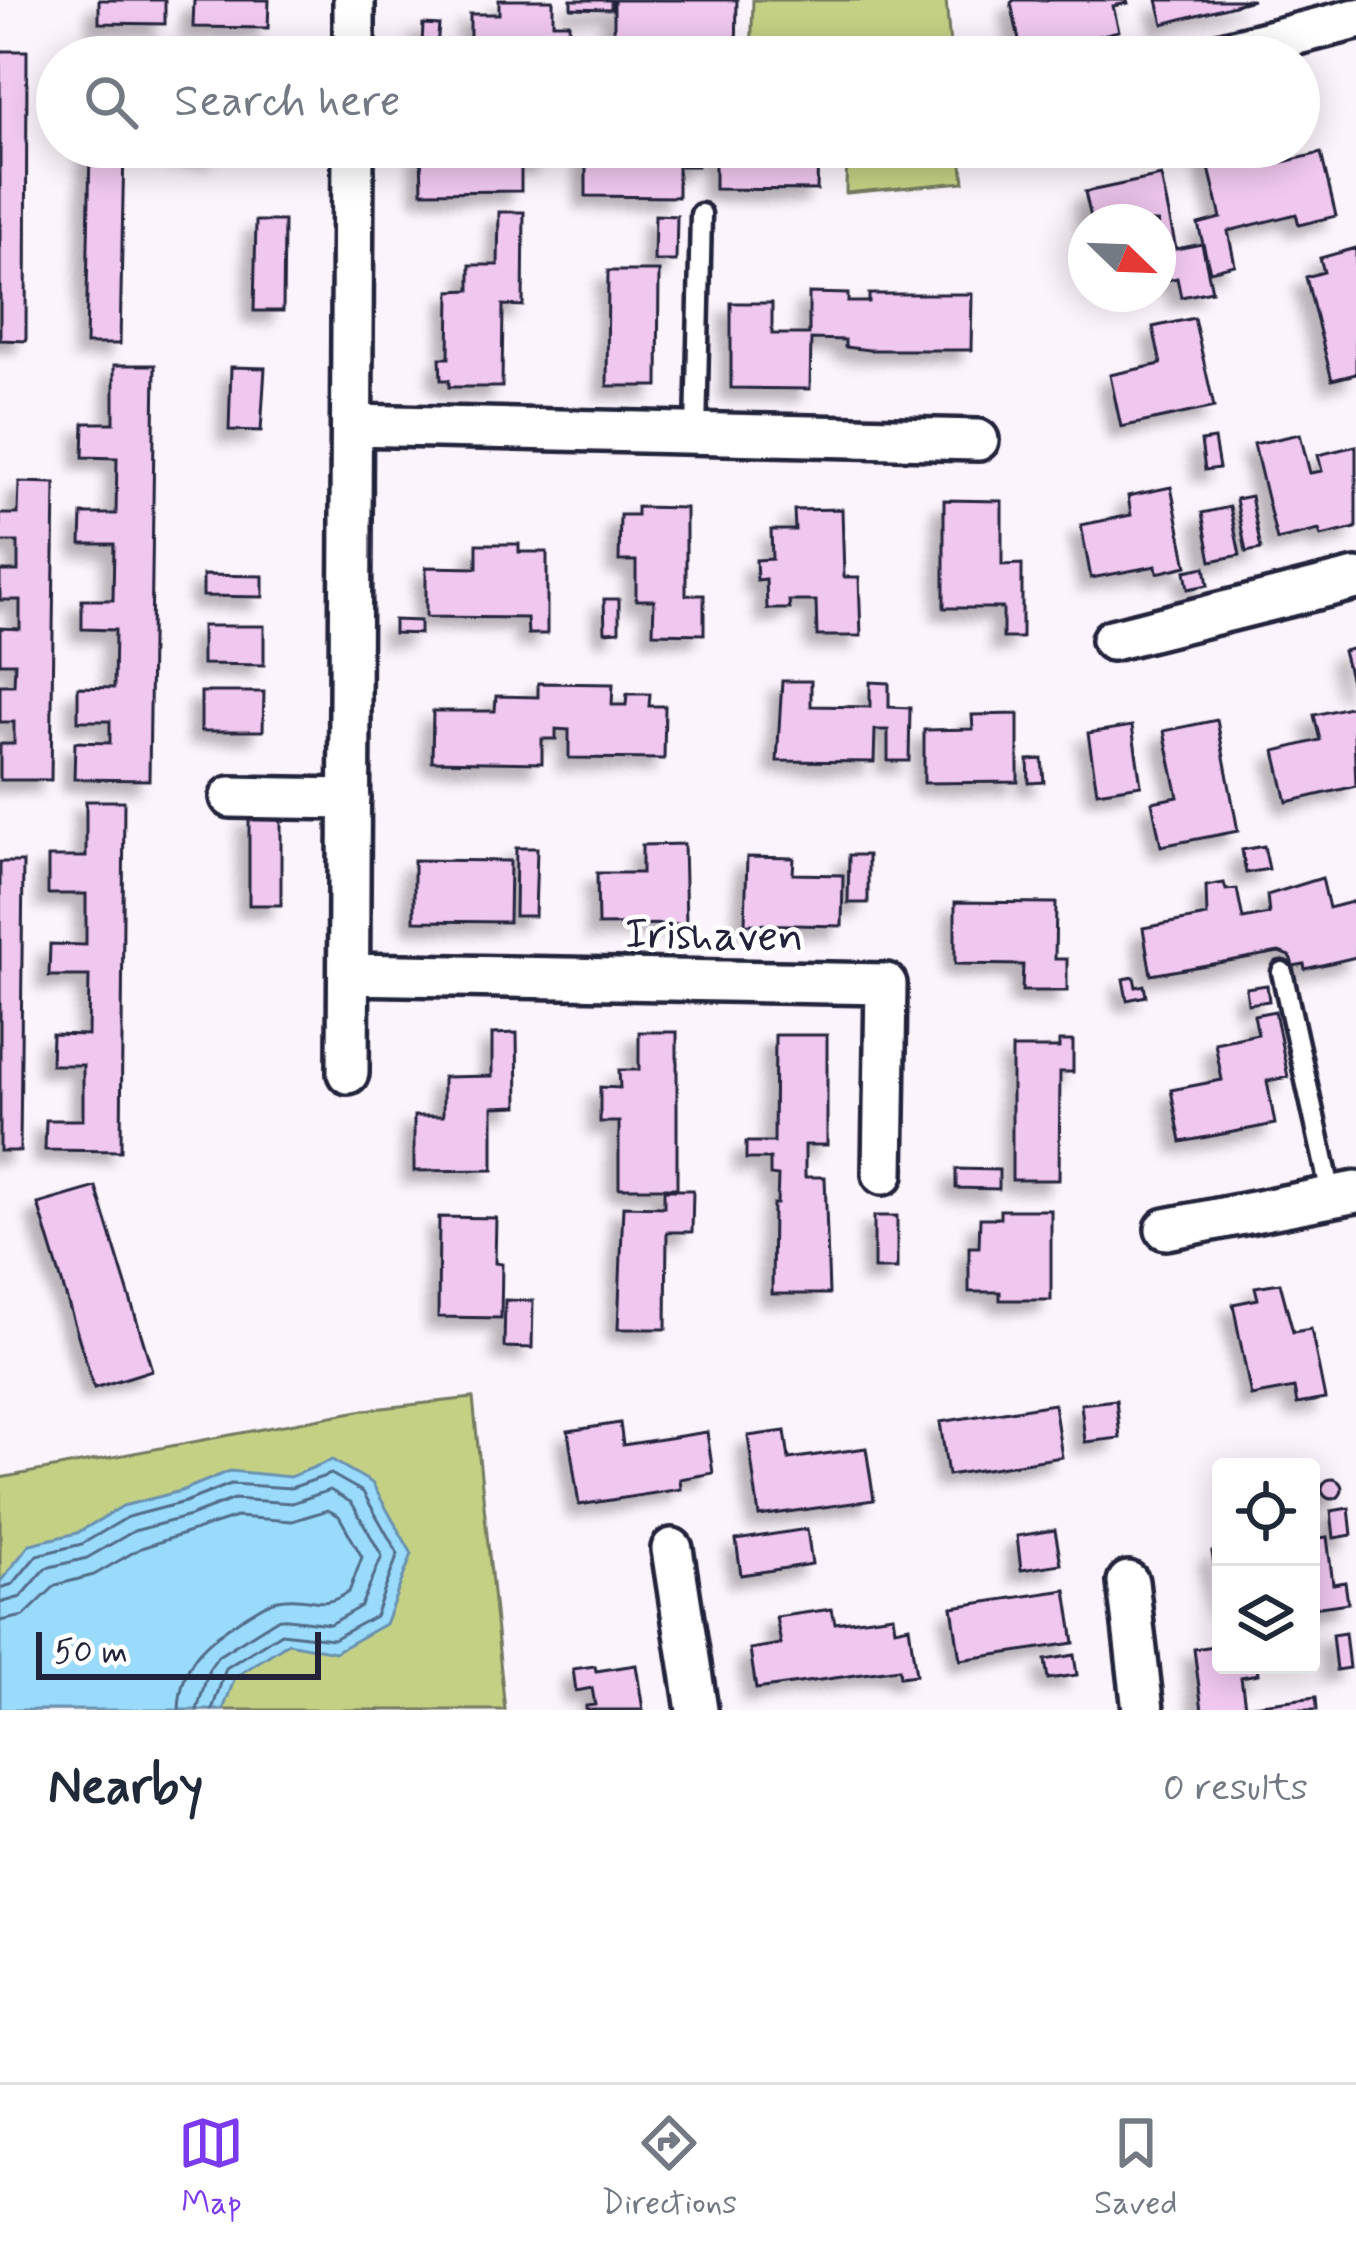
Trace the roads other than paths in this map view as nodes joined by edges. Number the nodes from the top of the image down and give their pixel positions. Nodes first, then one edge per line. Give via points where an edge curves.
1 (354, 0) edge
2 (1356, 19) edge
3 (354, 36) edge
4 (1289, 36) edge
5 (353, 168) edge
6 (701, 214) dead end
7 (352, 425) junction
8 (696, 433) junction
9 (978, 440) dead end
10 (1356, 579) edge
11 (1112, 640) dead end
12 (231, 797) dead end
13 (350, 799) junction
14 (1282, 972) dead end
15 (349, 974) junction
16 (348, 1073) dead end
17 (883, 1174) dead end
18 (1344, 1195) edge
19 (1166, 1229) dead end
20 (672, 1549) dead end
21 (1128, 1582) dead end
22 (697, 1710) edge
23 (1142, 1710) edge

1 - 3 street
2 - 4 street
5 - 7 street
6 - 8 lane
7 - 8 street
7 - 13 street
8 - 9 street
10 - 11 street
12 - 13 street
13 - 15 street
14 - 18 lane
15 - 16 street
15 - 17 street, Irishaven via 886,984
18 - 19 street
20 - 22 street
21 - 23 street

